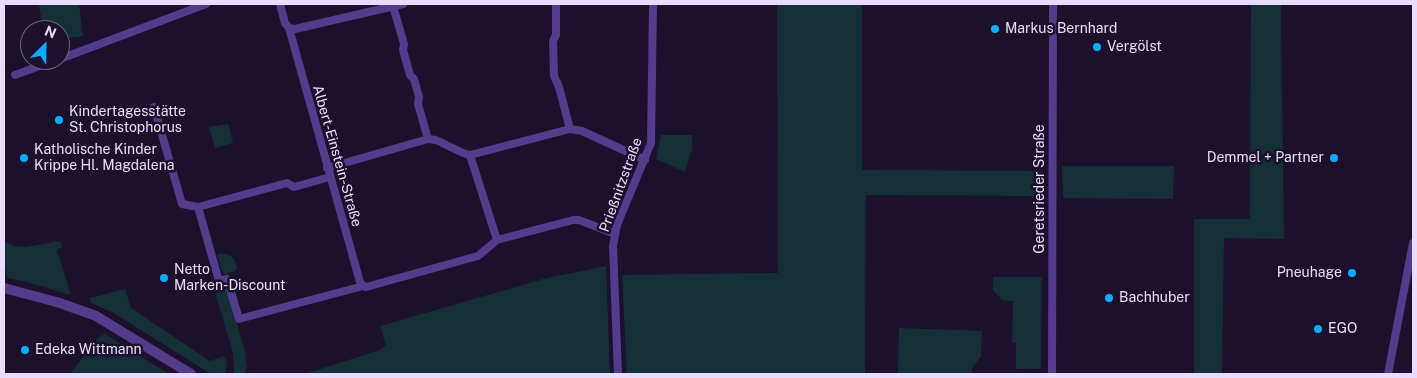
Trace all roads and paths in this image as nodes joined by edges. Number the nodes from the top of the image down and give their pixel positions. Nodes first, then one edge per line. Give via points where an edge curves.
1 (206, 4) edge
2 (280, 4) edge
3 (404, 4) edge
4 (556, 4) edge
5 (653, 4) edge
6 (1053, 4) edge
7 (393, 6) junction
8 (289, 28) junction
9 (70, 54) edge
10 (30, 70) edge
11 (15, 76) dead end
12 (154, 107) dead end
13 (570, 129) junction
14 (428, 139) junction
15 (470, 154) junction
16 (646, 160) junction
17 (327, 168) junction
18 (330, 177) junction
19 (198, 207) junction
20 (614, 234) junction
21 (496, 240) junction
22 (1413, 243) edge
23 (364, 287) junction
24 (4, 288) edge
25 (191, 374) edge
26 (618, 374) edge
27 (1052, 374) edge
28 (1388, 374) edge

1 - 9 street
2 - 8 street, Albert-Einstein-Straße
3 - 7 street
4 - 13 street via 554,76
5 - 16 street, Prießnitzstraße via 652,136
6 - 27 street, Geretsrieder Straße
7 - 8 street
7 - 14 street
8 - 17 street, Albert-Einstein-Straße
10 - 11 street
12 - 19 street via 182,204
13 - 15 street
13 - 16 street via 582,131
14 - 15 street
14 - 17 street
15 - 21 street
16 - 20 street, Prießnitzstraße
17 - 18 street, Albert-Einstein-Straße
18 - 19 street via 294,187 287,183
18 - 23 street, Albert-Einstein-Straße
19 - 23 street via 219,281 227,278 239,319
20 - 21 street via 576,220
20 - 26 street, Prießnitzstraße
21 - 23 street via 478,256
22 - 28 street
24 - 25 street via 96,316

